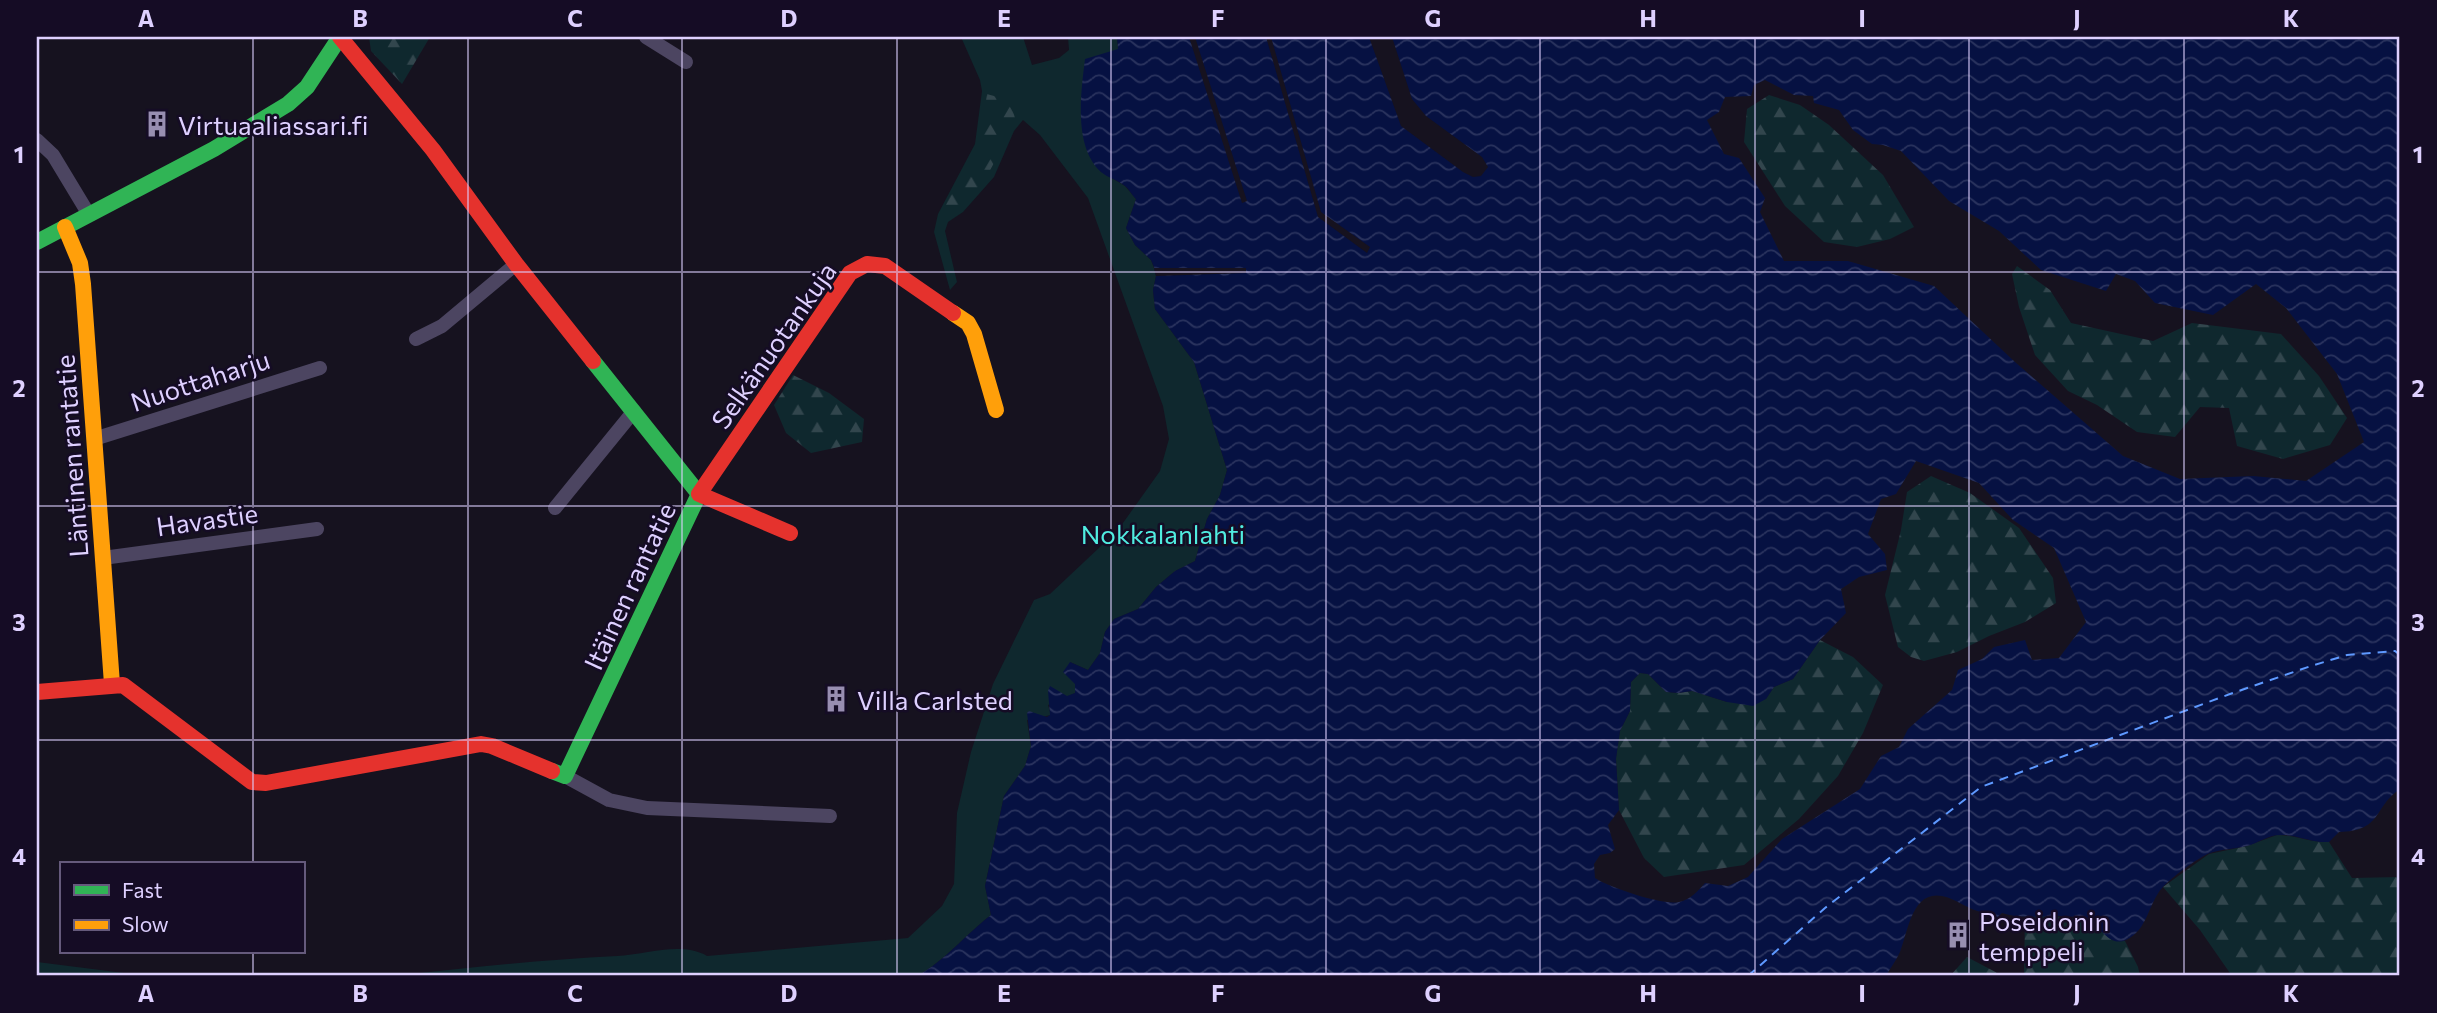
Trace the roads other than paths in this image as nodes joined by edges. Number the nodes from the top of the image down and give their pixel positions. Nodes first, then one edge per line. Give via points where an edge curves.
1 (340, 37) edge
2 (646, 37) edge
3 (686, 62) dead end
4 (37, 140) edge
5 (88, 213) junction
6 (65, 227) junction
7 (37, 242) edge
8 (516, 264) junction
9 (416, 339) dead end
10 (320, 368) dead end
11 (996, 410) dead end
12 (634, 411) junction
13 (94, 439) junction
14 (699, 494) junction
15 (555, 508) dead end
16 (317, 529) dead end
17 (790, 533) dead end
18 (103, 558) junction
19 (112, 684) junction
20 (37, 692) edge
21 (565, 776) junction
22 (830, 816) dead end

1 - 5 street via 307,87 288,104 214,149
1 - 8 street, Itäinen rantatie via 433,150
2 - 3 street
4 - 5 street via 53,155
5 - 6 street
6 - 7 street
6 - 13 street, Läntinen rantatie via 83,284
8 - 9 street via 442,326
8 - 12 street, Itäinen rantatie
10 - 13 street, Nuottaharju
11 - 14 street, Selkänuotankuja via 968,323 885,267 868,263 850,274
12 - 14 street, Itäinen rantatie
12 - 15 street
13 - 18 street, Läntinen rantatie
14 - 17 street
14 - 21 street, Itäinen rantatie
16 - 18 street, Havastie
18 - 19 street, Läntinen rantatie
19 - 20 street
19 - 21 street via 123,685 252,782 481,744
21 - 22 street via 609,800 647,808

